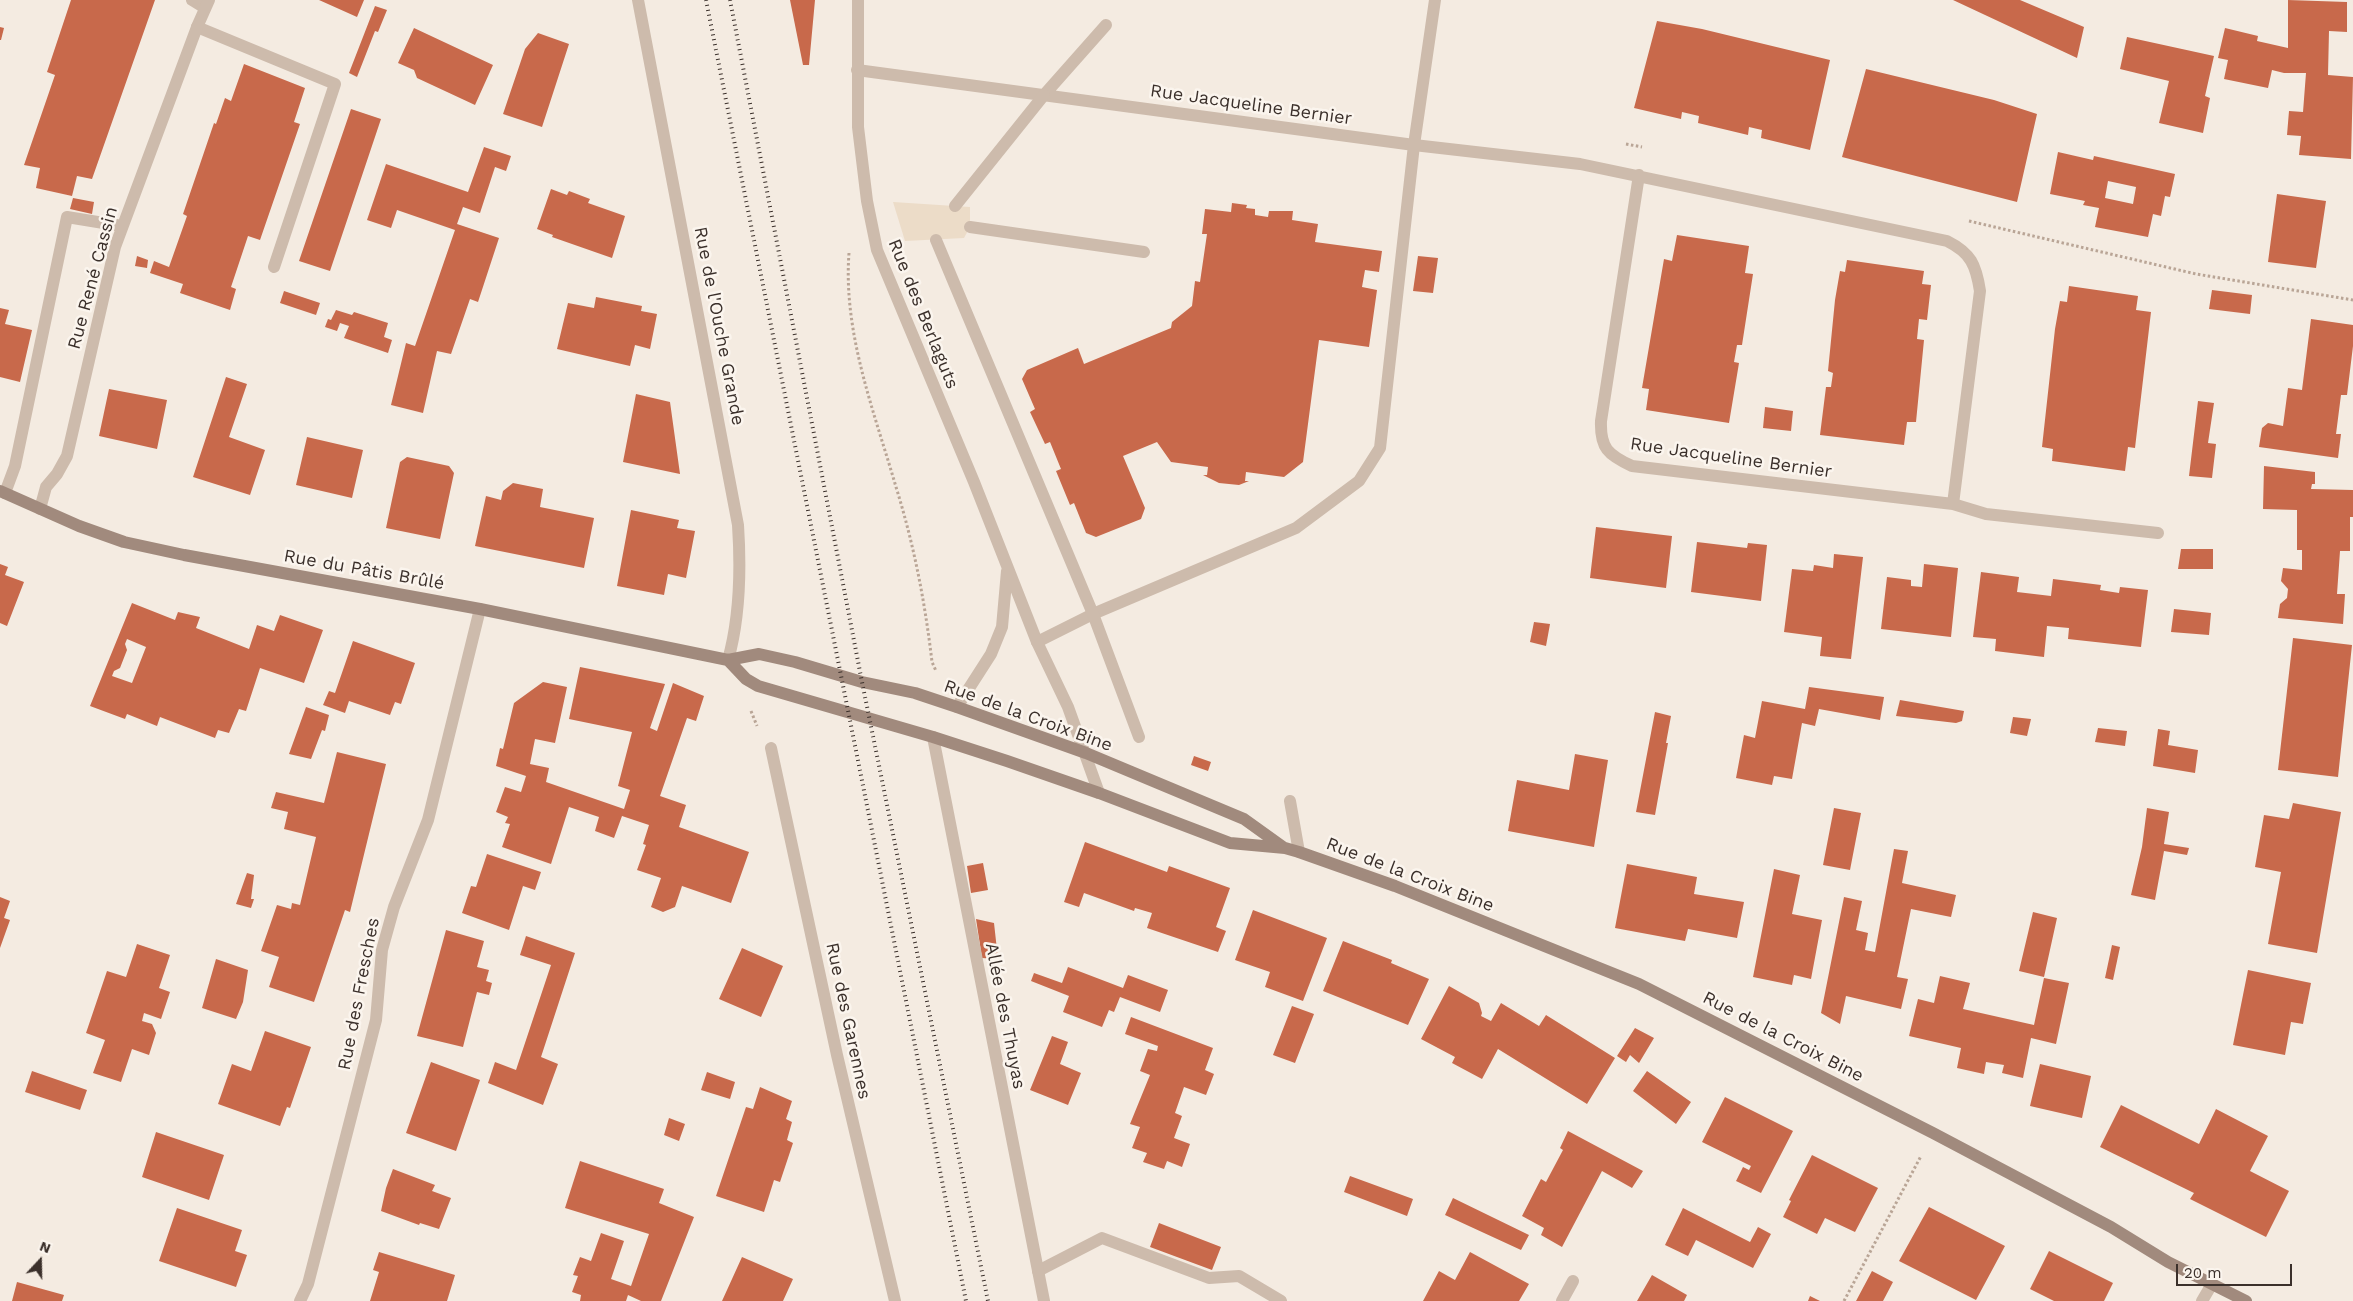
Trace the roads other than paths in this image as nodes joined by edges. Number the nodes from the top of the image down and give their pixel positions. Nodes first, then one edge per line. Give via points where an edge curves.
1 (192, 0) edge
2 (638, 0) edge
3 (858, 0) edge
4 (1435, 0) edge
5 (207, 4) edge
6 (1106, 26) dead end
7 (197, 27) junction
8 (857, 70) junction
9 (1044, 94) junction
10 (1414, 145) junction
11 (1640, 175) junction
12 (955, 206) dead end
13 (122, 226) junction
14 (970, 227) dead end
15 (936, 240) dead end
16 (1144, 252) dead end
17 (274, 267) dead end
18 (3, 492) edge
19 (1953, 504) junction
20 (40, 509) junction
21 (2158, 533) dead end
22 (1007, 569) junction
23 (480, 609) junction
24 (1093, 614) junction
25 (1037, 642) junction
26 (728, 660) junction
27 (862, 682) joint
28 (957, 707) junction
29 (933, 737) junction
30 (1139, 737) dead end
31 (771, 748) dead end
32 (1086, 753) junction
33 (1098, 793) junction
34 (1290, 801) dead end
35 (1285, 848) junction
36 (1299, 852) junction
37 (1038, 1271) junction
38 (1573, 1281) dead end
39 (2212, 1284) junction
40 (300, 1301) edge
41 (895, 1301) edge
42 (1044, 1301) edge
43 (1281, 1301) edge
44 (1562, 1301) edge
45 (2202, 1301) edge
46 (2246, 1301) edge

1 - 5 street
2 - 26 street, Rue de l'Ouche Grande via 738,525 740,556 736,633
3 - 8 street, Rue des Berlaguts
4 - 10 street
5 - 7 street, Rue René Cassin
6 - 9 street
7 - 13 street, Rue René Cassin
7 - 17 street via 335,84
8 - 9 street, Rue Jacqueline Bernier
8 - 22 street, Rue des Berlaguts via 859,136 877,250
9 - 10 street, Rue Jacqueline Bernier
9 - 12 street
10 - 11 street, Rue Jacqueline Bernier via 1580,164
10 - 24 street via 1380,448 1359,481 1296,528
11 - 19 street, Rue Jacqueline Bernier via 1947,241 1971,259 1977,271 1980,291
11 - 19 street, Rue Jacqueline Bernier via 1601,421 1600,437 1606,449 1632,466
13 - 18 street via 68,217 15,466
13 - 20 street, Rue René Cassin via 67,456 46,487
14 - 16 street
15 - 24 street
18 - 20 street, Rue du Pâtis Brûlé
19 - 21 street, Rue Jacqueline Bernier via 1986,514
20 - 23 street, Rue du Pâtis Brûlé via 124,542 184,556
22 - 25 street, Rue des Berlaguts
22 - 28 street, Rue des Berlaguts via 1002,627 991,654
23 - 26 street, Rue du Pâtis Brûlé
23 - 40 street, Rue des Fresches via 428,820 394,907 382,950 376,1020 308,1284
24 - 25 street
24 - 30 street
25 - 32 street, Rue des Berlaguts
26 - 27 street, Rue du Pâtis Brûlé via 759,654
26 - 29 street, Rue de la Croix Bine via 746,679 758,686
27 - 28 street, Rue de la Croix Bine via 915,693
28 - 32 street, Rue de la Croix Bine
29 - 33 street, Rue de la Croix Bine
29 - 37 street, Allée des Thuyas
31 - 41 street, Rue des Garennes via 836,1055
32 - 33 street, Rue des Berlaguts
32 - 35 street, Rue de la Croix Bine via 1244,819
33 - 35 street, Rue de la Croix Bine via 1230,843
34 - 36 street
35 - 36 street, Rue de la Croix Bine
36 - 39 street, Rue de la Croix Bine via 1395,886 1639,984 1934,1133
37 - 42 street, Allée des Thuyas
37 - 43 street via 1102,1238 1209,1278 1239,1276
38 - 44 street
39 - 45 street
39 - 46 street, Rue de la Croix Bine

